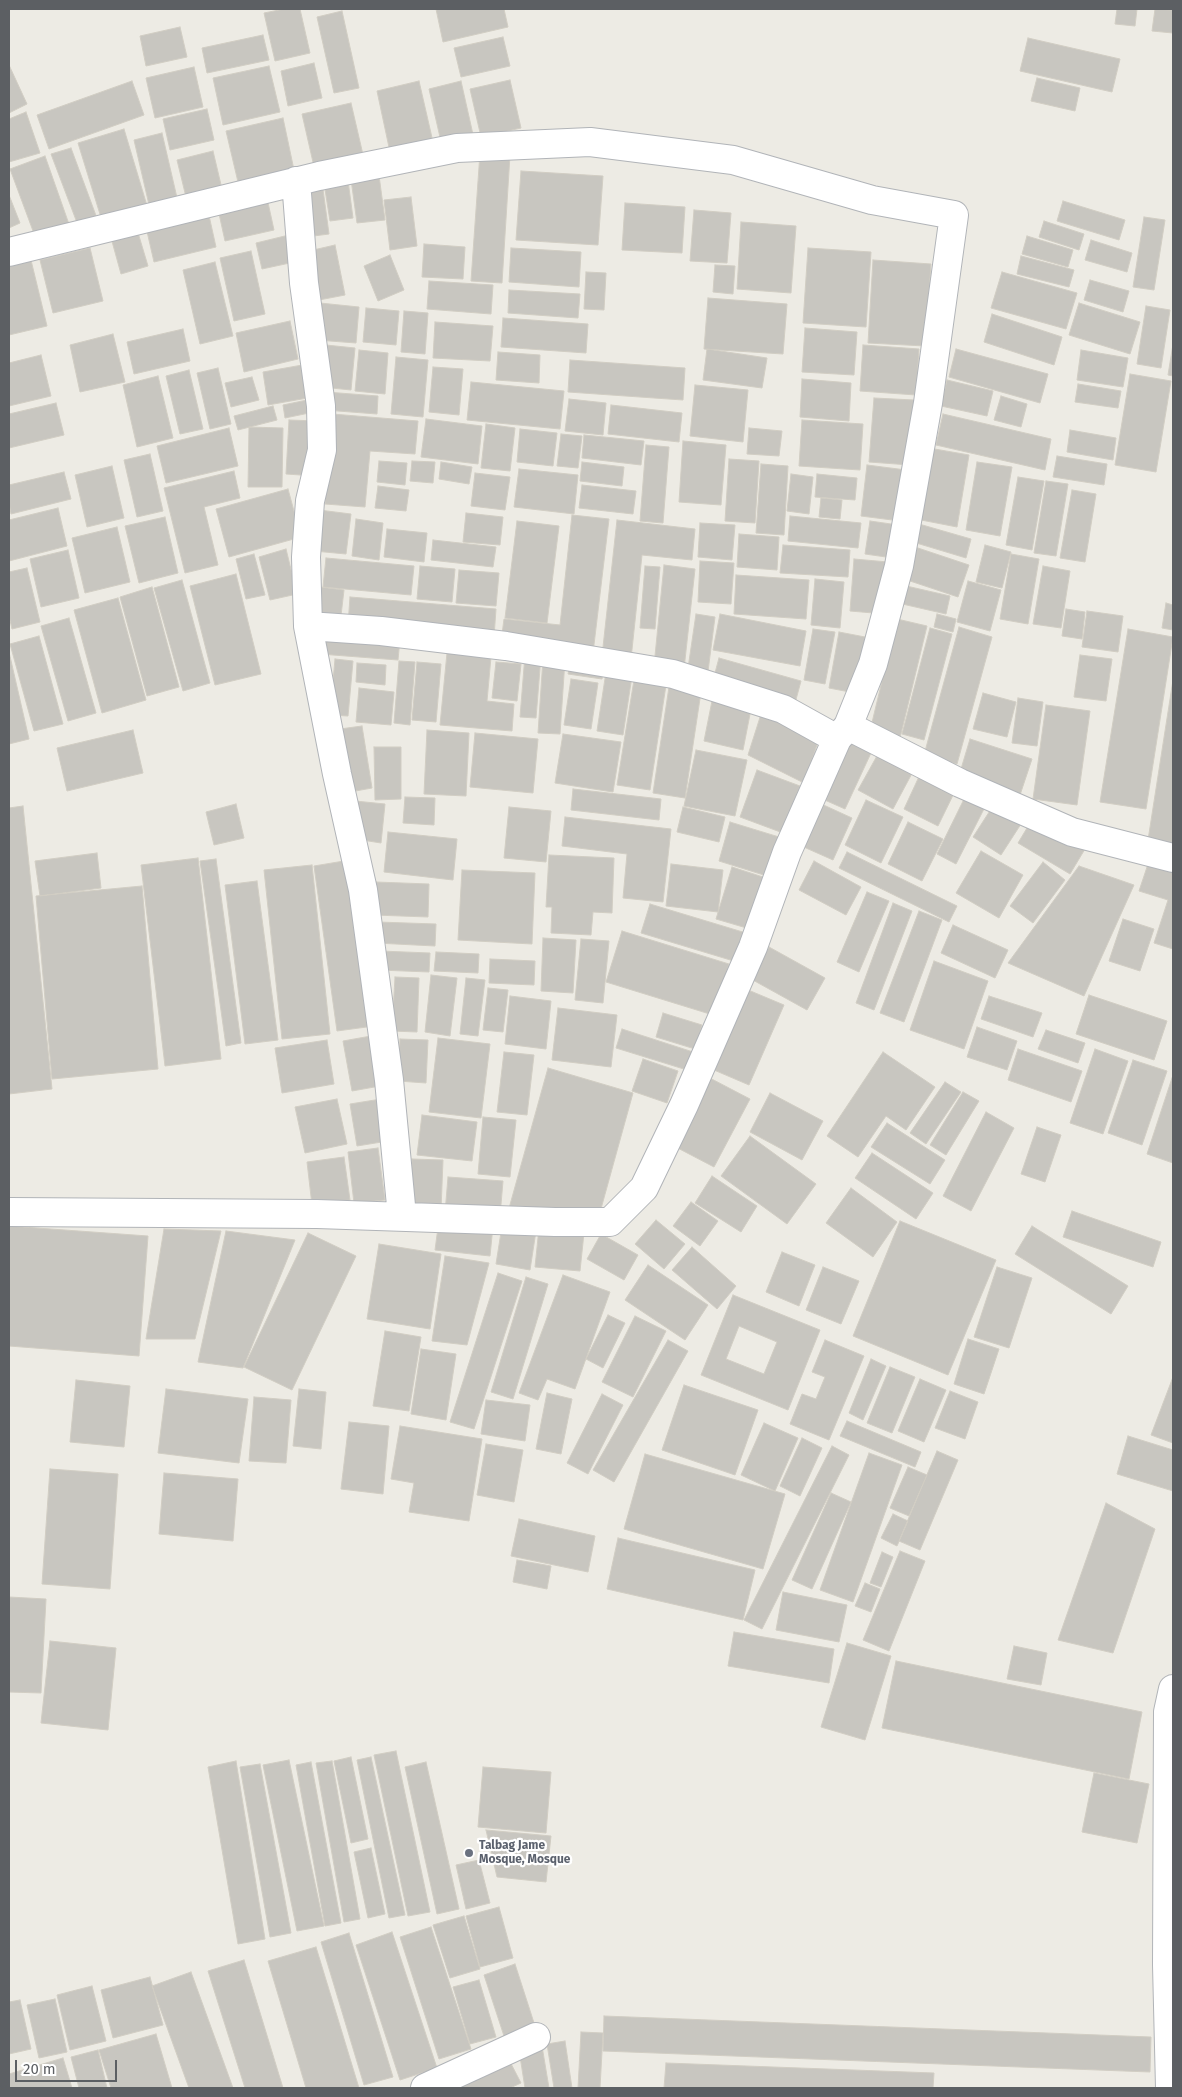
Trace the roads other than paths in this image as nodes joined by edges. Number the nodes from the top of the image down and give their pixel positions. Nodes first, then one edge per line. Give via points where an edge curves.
1 (296, 181) junction
2 (9, 252) edge
3 (308, 626) junction
4 (842, 732) junction
5 (1173, 858) edge
6 (9, 1212) edge
7 (402, 1216) junction
8 (1173, 1689) edge
9 (536, 2037) dead end
10 (425, 2088) edge
11 (1170, 2088) edge

1 - 2 street
1 - 3 street via 304,283 318,375 322,433 322,450 310,501 306,557
1 - 4 street via 457,148 590,142 733,160 872,200 954,215 928,403 899,566 873,664
3 - 4 street via 381,630 506,646 673,674 783,709
3 - 7 street via 363,890
4 - 5 street via 1072,832
4 - 7 street via 787,852 753,947 644,1188 610,1222
6 - 7 street
8 - 11 street via 1168,1722
9 - 10 street

